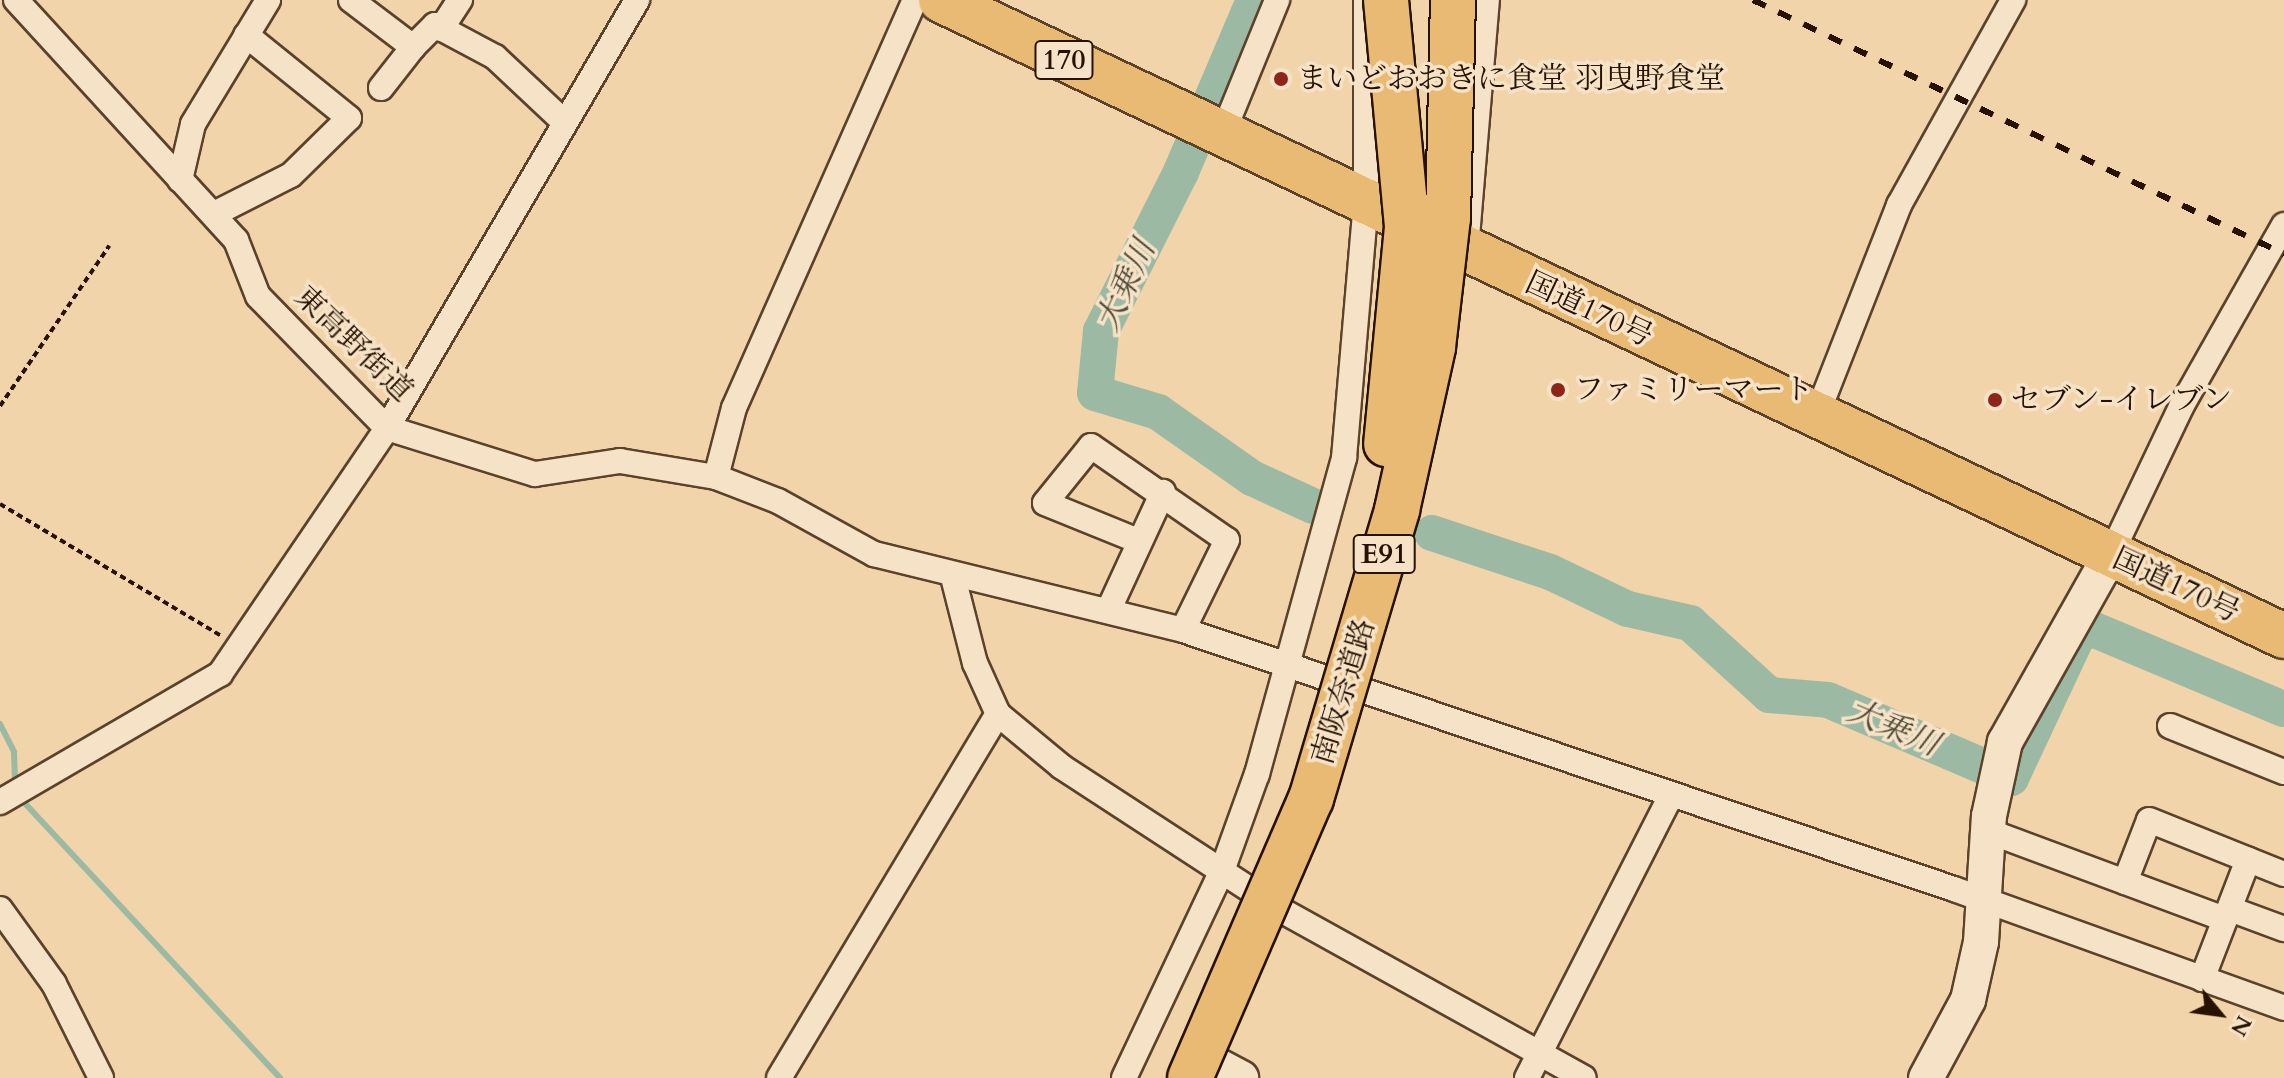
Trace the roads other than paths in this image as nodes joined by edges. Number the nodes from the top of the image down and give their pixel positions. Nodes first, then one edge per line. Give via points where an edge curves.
1 (16, 0) edge
2 (268, 0) edge
3 (351, 0) edge
4 (460, 0) edge
5 (637, 0) edge
6 (915, 0) edge
7 (941, 0) edge
8 (1277, 0) edge
9 (1366, 0) edge
10 (1386, 0) edge
11 (1441, 0) edge
12 (1453, 0) edge
13 (1474, 0) edge
14 (1487, 0) edge
15 (2013, 0) edge
16 (441, 29) junction
17 (246, 35) junction
18 (413, 47) junction
19 (381, 88) dead end
20 (562, 120) junction
21 (1207, 128) junction
22 (1451, 165) junction
23 (180, 180) junction
24 (1366, 199) junction
25 (214, 214) junction
26 (2284, 225) edge
27 (1465, 252) junction
28 (1816, 417) junction
29 (387, 428) junction
30 (716, 477) junction
31 (1163, 492) junction
32 (1136, 540) junction
33 (1372, 549) junction
34 (2110, 556) junction
35 (953, 577) junction
36 (1109, 609) junction
37 (1183, 630) junction
38 (2284, 636) edge
39 (1288, 665) junction
40 (1356, 688) junction
41 (998, 714) junction
42 (2170, 726) dead end
43 (2284, 772) edge
44 (1670, 797) junction
45 (0, 802) edge
46 (1988, 831) junction
47 (2248, 860) junction
48 (1222, 871) junction
49 (2284, 874) edge
50 (2125, 882) junction
51 (1983, 901) junction
52 (0, 909) edge
53 (1281, 910) junction
54 (2228, 914) junction
55 (2284, 929) edge
56 (2202, 979) junction
57 (2284, 1008) edge
58 (1542, 1051) junction
59 (1205, 1075) edge
60 (101, 1078) edge
61 (779, 1078) edge
62 (1124, 1078) edge
63 (1527, 1078) edge
64 (1584, 1078) edge
65 (1926, 1078) edge

1 - 23 street, 東高野街道
2 - 17 street
3 - 18 street
4 - 16 street
5 - 20 street
6 - 30 street via 734,408
7 - 21 highway, 国道170号 / 170
8 - 21 street
9 - 24 street
10 - 33 highway, bridge via 1407,227
11 - 33 highway, 南阪奈道路 / E91 via 1436,151 1414,341
12 - 22 highway, 南阪奈道路 / E91, bridge
13 - 22 highway, bridge
14 - 27 street
15 - 28 street via 1899,205
16 - 18 street via 435,25
16 - 20 street via 495,57
17 - 23 street via 193,124
17 - 25 street via 349,118 291,175
18 - 19 street
20 - 29 street
21 - 24 highway, 国道170号 / 170
22 - 59 highway, 南阪奈道路 / E91, bridge via 1433,347 1393,525 1311,799
23 - 25 street, 東高野街道
24 - 27 highway, 国道170号 / 170
24 - 39 street via 1344,458
25 - 29 street, 東高野街道 via 236,240 258,296
26 - 34 street via 2181,407
27 - 28 highway, 国道170号 / 170
27 - 40 street via 1424,469
28 - 34 highway, 国道170号 / 170
29 - 30 street, 東高野街道 via 535,474 620,461
29 - 45 street via 238,648 196,691
30 - 35 street, 東高野街道 via 778,501 874,554
31 - 32 street
31 - 32 street via 1091,446 1045,503
31 - 37 street via 1227,540
32 - 36 street
33 - 59 highway, 南阪奈道路 / E91 via 1297,799 1242,941
34 - 38 highway, 国道170号 / 170
34 - 46 street via 1995,773
35 - 36 street, 東高野街道
35 - 41 street via 975,663
36 - 37 street, 東高野街道
37 - 39 street, 東高野街道
39 - 40 street, 東高野街道
39 - 48 street
40 - 44 street, 東高野街道
40 - 53 street
41 - 48 street via 1062,767
41 - 61 street
42 - 43 street
44 - 51 street, 東高野街道
44 - 58 street
46 - 50 street
46 - 51 street
47 - 49 street
47 - 50 street via 2149,820
47 - 54 street
48 - 53 street
48 - 62 street
50 - 54 street
51 - 56 street, 東高野街道
51 - 65 street via 1968,1000
52 - 60 street via 54,984
53 - 58 street
53 - 59 street
54 - 55 street
54 - 56 street
56 - 57 street, 東高野街道
58 - 63 street
58 - 64 street

